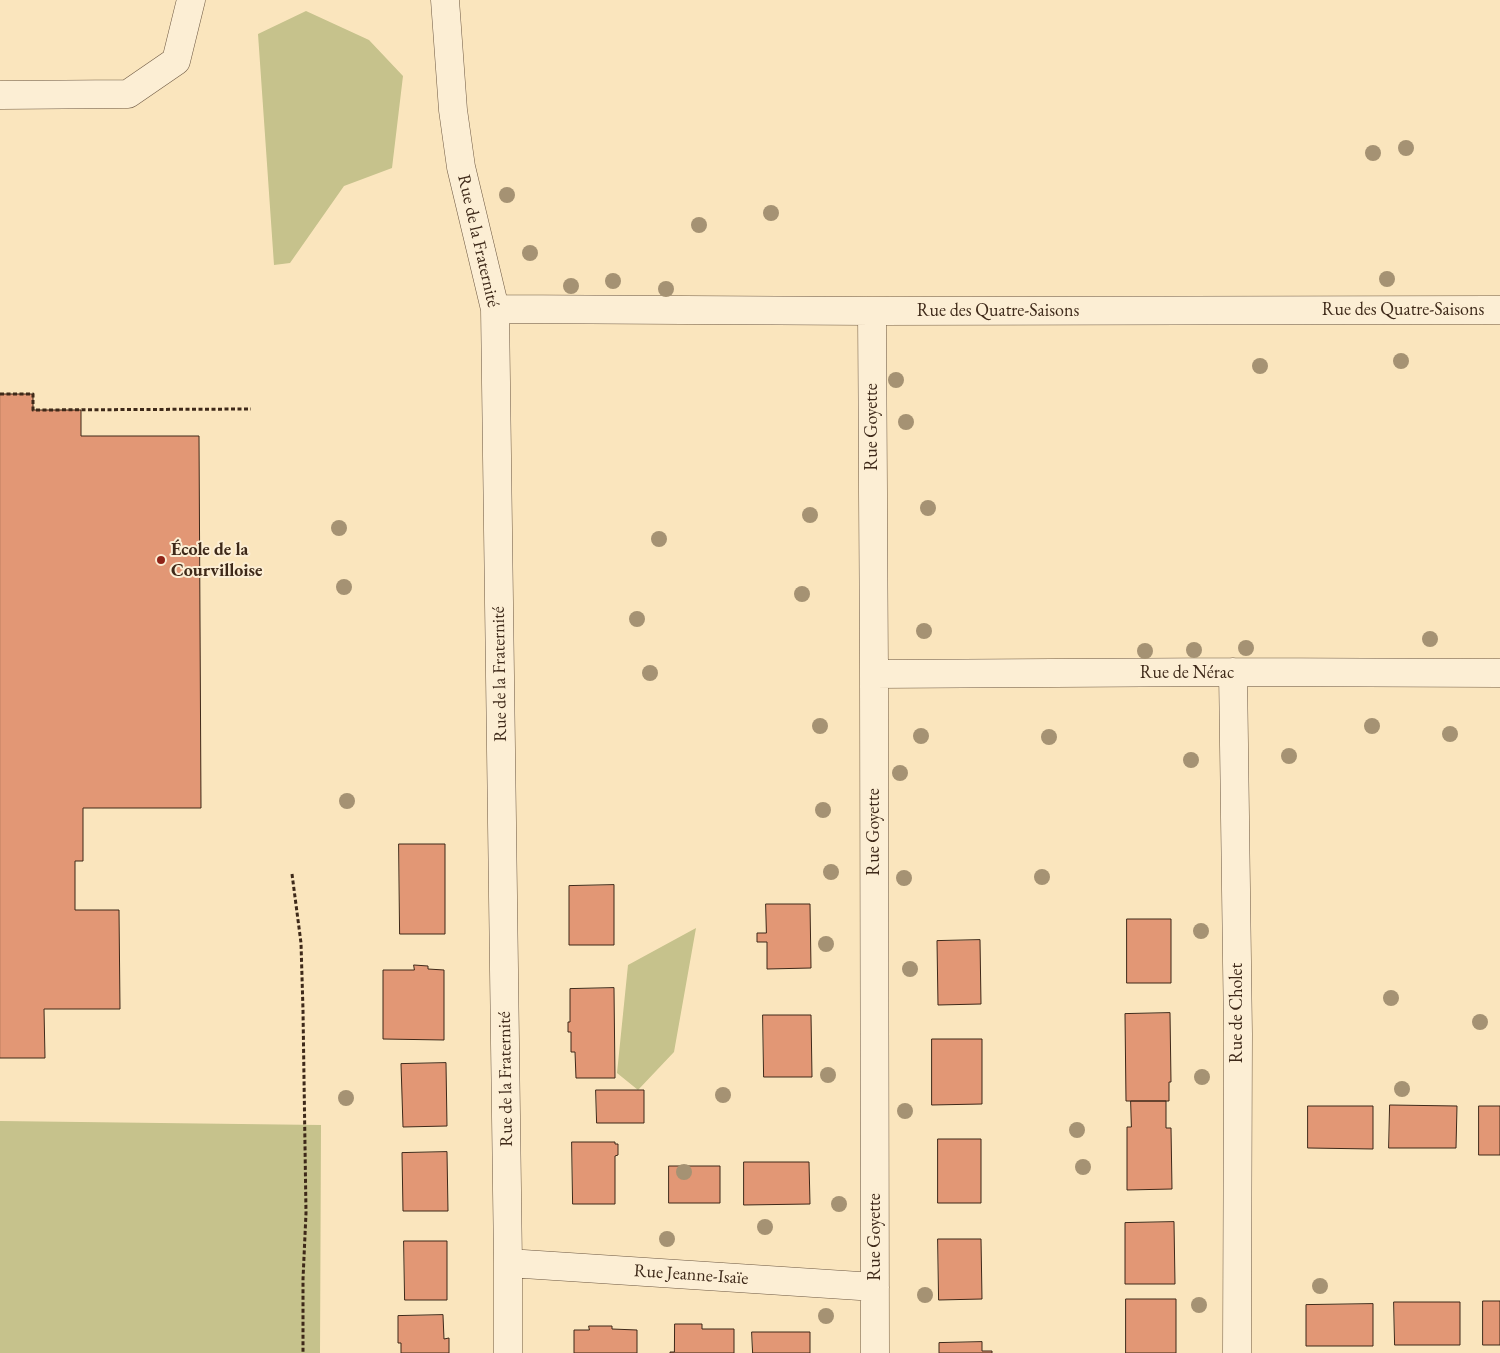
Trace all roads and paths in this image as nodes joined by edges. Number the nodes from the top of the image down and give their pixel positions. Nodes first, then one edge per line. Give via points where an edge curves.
1 (191, 0) edge
2 (445, 0) edge
3 (0, 95) edge
4 (495, 310) junction
5 (1500, 310) edge
6 (872, 311) junction
7 (0, 394) edge
8 (251, 409) dead end
9 (1233, 672) junction
10 (1500, 673) edge
11 (874, 674) junction
12 (292, 874) dead end
13 (508, 1263) junction
14 (875, 1287) junction
15 (303, 1353) edge
16 (508, 1353) edge
17 (875, 1353) edge
18 (1236, 1353) edge

1 - 3 street via 176,61 128,94
2 - 4 street, Rue de la Fraternité via 453,110 461,167
4 - 6 street, Rue des Quatre-Saisons
4 - 13 street, Rue de la Fraternité
5 - 6 street, Rue des Quatre-Saisons
6 - 11 street, Rue Goyette
7 - 8 path via 32,394 33,410
9 - 10 street, Rue de Nérac
9 - 11 street, Rue de Nérac
9 - 18 street, Rue de Cholet via 1238,1034
11 - 14 street, Rue Goyette
12 - 15 path via 301,943 303,1010 306,1213
13 - 14 street, Rue Jeanne-Isaïe
13 - 16 street, Rue de la Fraternité
14 - 17 street, Rue Goyette

